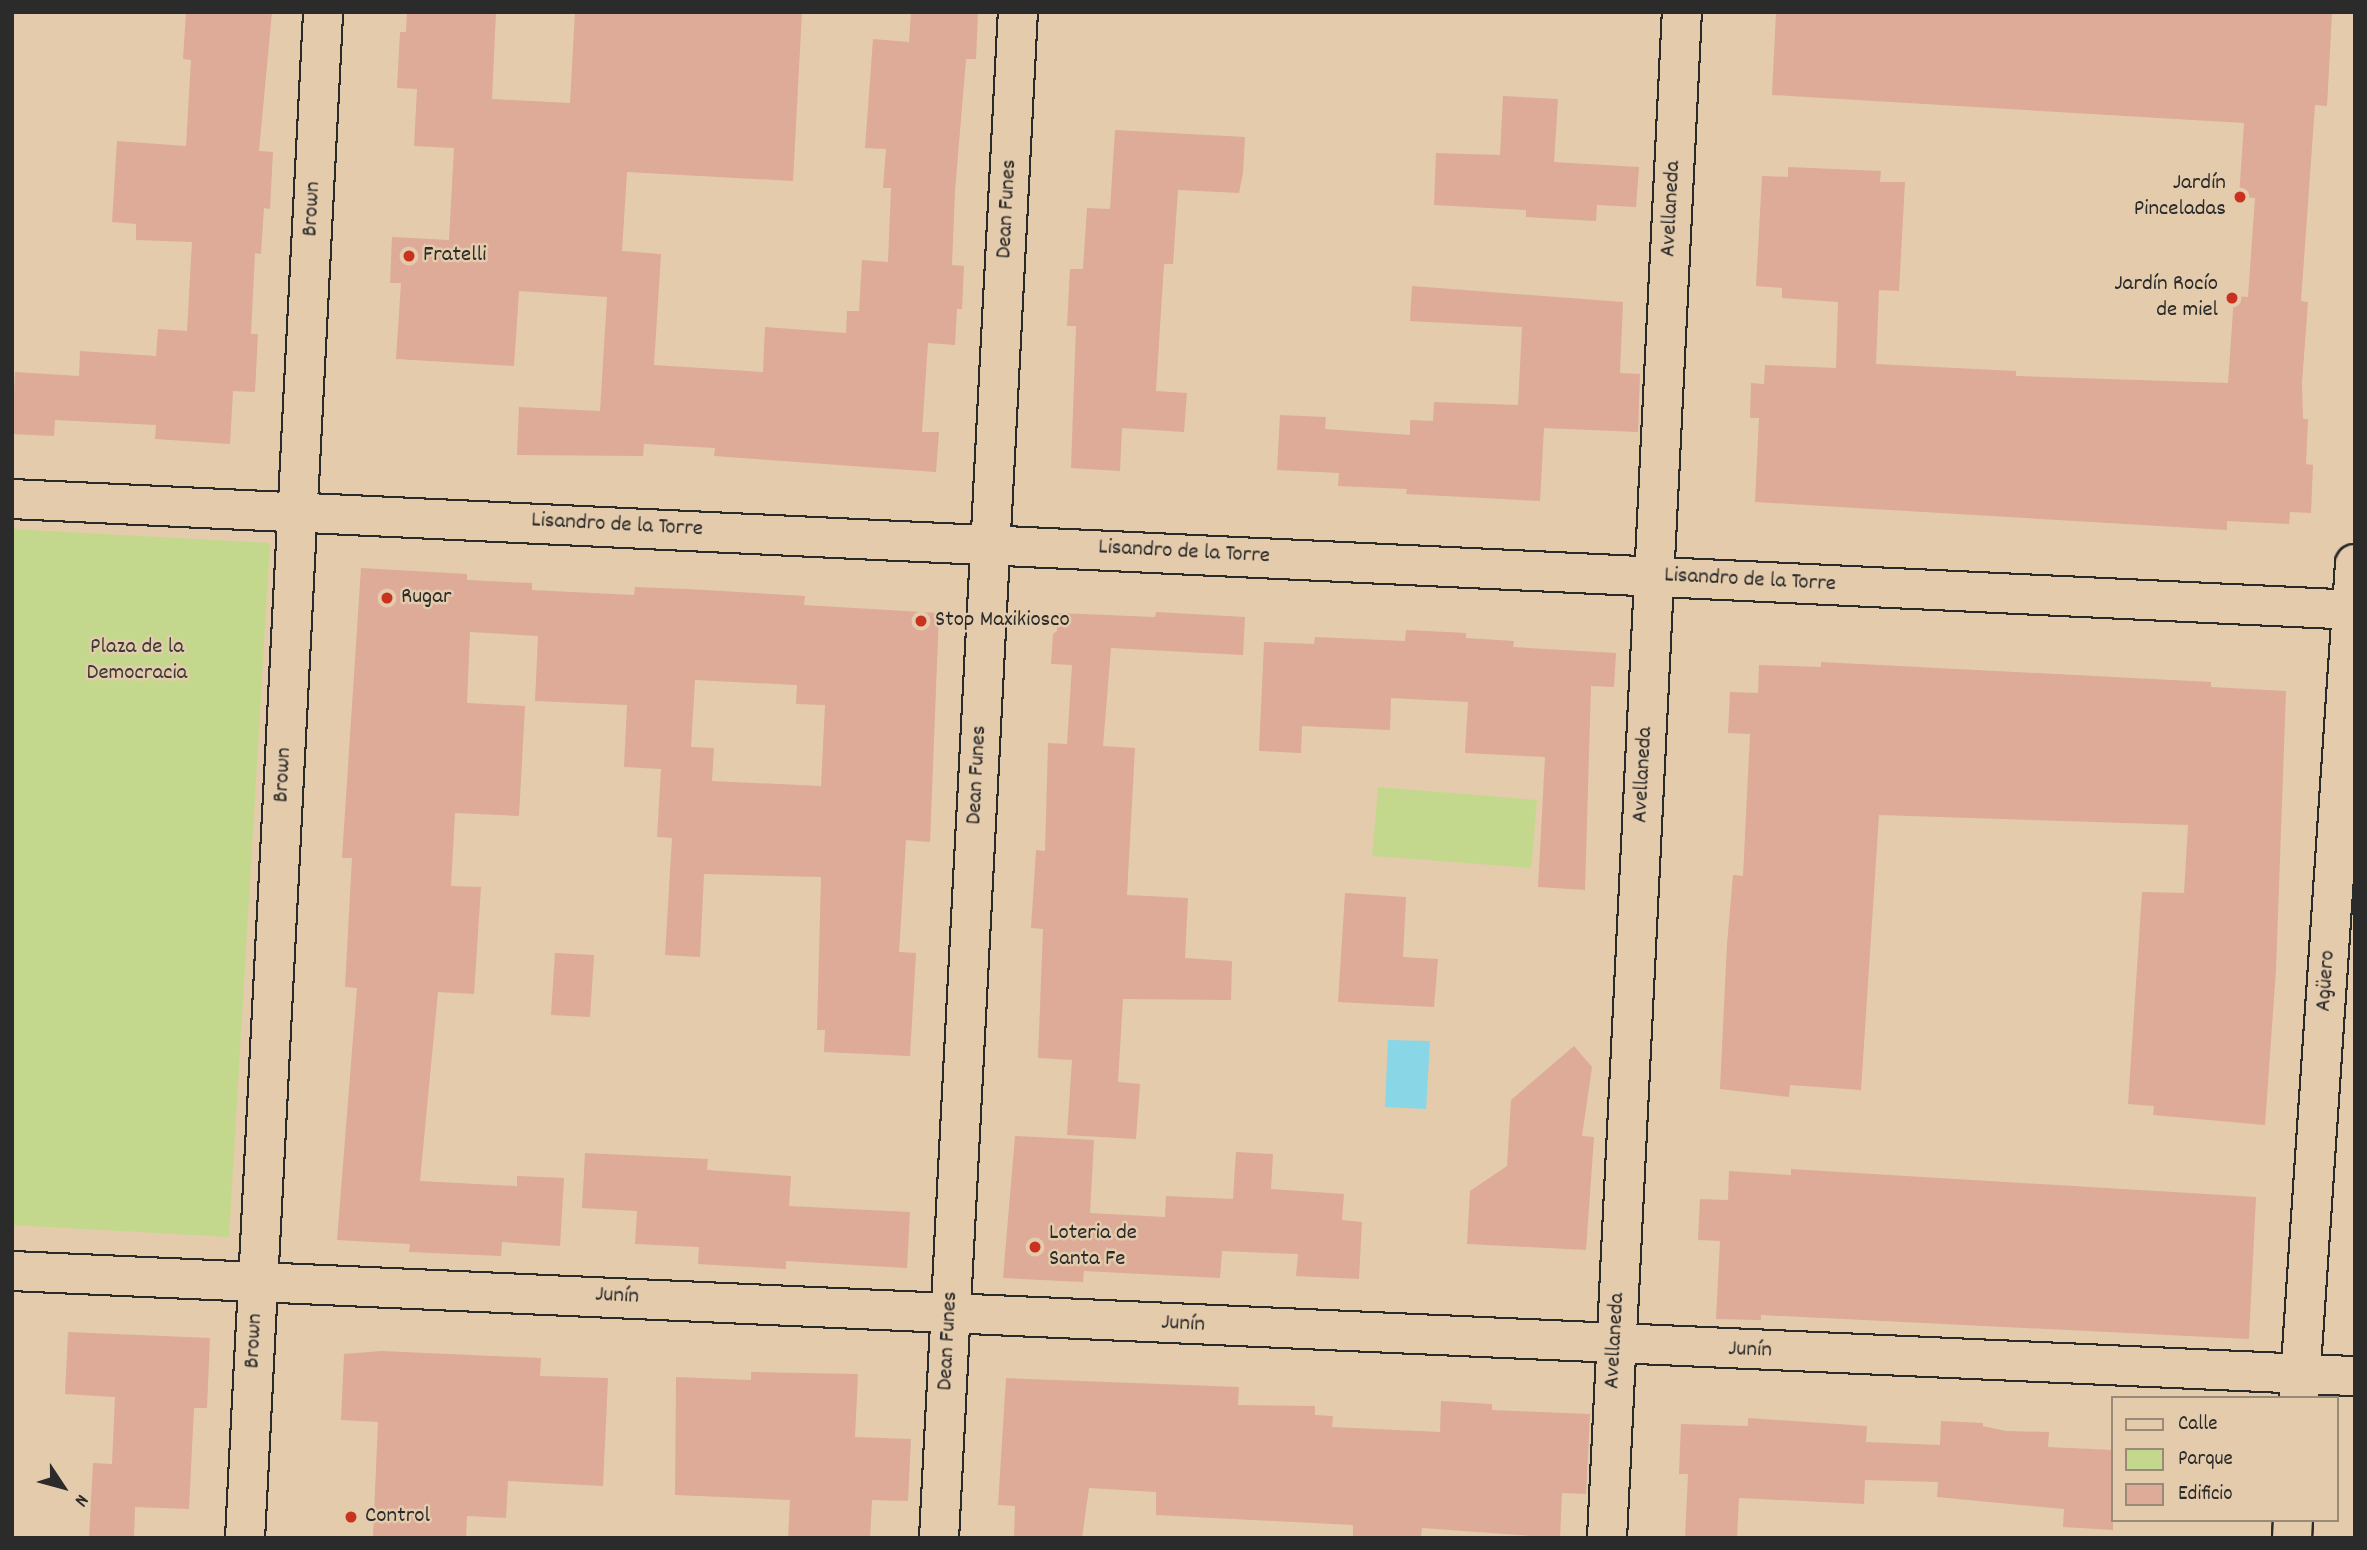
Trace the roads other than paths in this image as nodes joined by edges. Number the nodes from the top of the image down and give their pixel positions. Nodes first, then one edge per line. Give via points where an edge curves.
1 (323, 12) edge
2 (1018, 12) edge
3 (1682, 12) edge
4 (12, 499) edge
5 (298, 510) junction
6 (991, 544) junction
7 (2355, 564) edge
8 (1654, 576) junction
9 (2353, 610) edge
10 (12, 1271) edge
11 (258, 1280) junction
12 (951, 1313) junction
13 (1616, 1345) junction
14 (2355, 1376) edge
15 (2300, 1385) edge
16 (245, 1538) edge
17 (939, 1538) edge
18 (1607, 1538) edge

1 - 5 street, Brown
2 - 6 street, Dean Funes
3 - 8 street, Avellaneda
4 - 5 street, Lisandro de la Torre
5 - 6 street, Lisandro de la Torre
5 - 11 street, Brown
6 - 8 street, Lisandro de la Torre
6 - 12 street, Dean Funes
7 - 9 street, Agüero
8 - 9 street, Lisandro de la Torre
8 - 13 street, Avellaneda
9 - 15 street, Agüero
10 - 11 street, Junín
11 - 12 street, Junín
11 - 16 street, Brown
12 - 13 street, Junín
12 - 17 street, Dean Funes
13 - 15 street, Junín
13 - 18 street, Avellaneda
14 - 15 street, Junín

